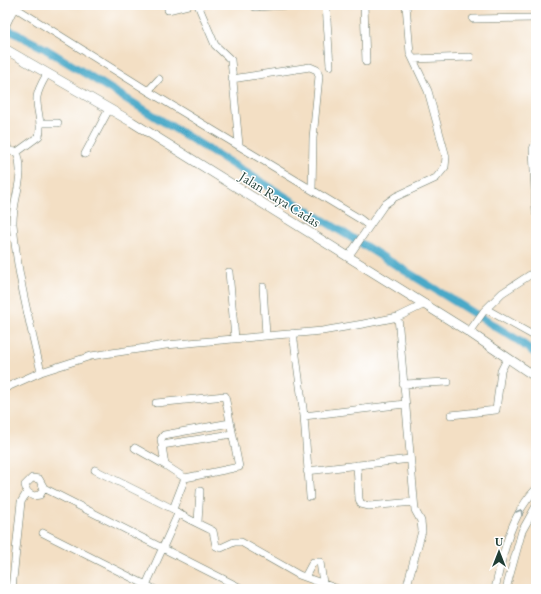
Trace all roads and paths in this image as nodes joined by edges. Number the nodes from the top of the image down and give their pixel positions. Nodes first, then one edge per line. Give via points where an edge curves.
1 (188, 5) edge
2 (198, 5) edge
3 (255, 5) edge
4 (290, 5) edge
5 (326, 5) edge
6 (364, 5) edge
7 (406, 5) edge
8 (12, 7) edge
9 (168, 10) dead end
10 (536, 18) edge
11 (473, 19) dead end
12 (6, 22) edge
13 (5, 45) edge
14 (5, 49) edge
15 (470, 57) dead end
16 (413, 59) junction
17 (366, 62) dead end
18 (29, 63) junction
19 (330, 66) dead end
20 (47, 74) junction
21 (159, 79) dead end
22 (232, 79) junction
23 (148, 91) junction
24 (110, 109) junction
25 (41, 123) junction
26 (58, 123) dead end
27 (5, 140) edge
28 (536, 142) edge
29 (239, 145) junction
30 (17, 152) junction
31 (85, 154) dead end
32 (312, 190) junction
33 (536, 213) edge
34 (367, 229) junction
35 (348, 257) junction
36 (536, 271) edge
37 (228, 272) dead end
38 (263, 287) dead end
39 (425, 304) junction
40 (485, 310) junction
41 (398, 317) junction
42 (469, 332) junction
43 (293, 333) junction
44 (266, 335) junction
45 (535, 335) edge
46 (235, 338) junction
47 (507, 359) junction
48 (41, 372) junction
49 (536, 377) edge
50 (448, 382) dead end
51 (403, 384) junction
52 (5, 388) edge
53 (156, 403) dead end
54 (405, 404) junction
55 (451, 415) dead end
56 (304, 416) junction
57 (230, 423) junction
58 (232, 434) junction
59 (162, 445) junction
60 (135, 448) dead end
61 (410, 459) junction
62 (165, 465) junction
63 (357, 465) junction
64 (95, 470) dead end
65 (307, 471) junction
66 (185, 478) junction
67 (44, 488) junction
68 (536, 488) edge
69 (200, 491) dead end
70 (27, 492) junction
71 (310, 497) dead end
72 (414, 502) junction
73 (536, 506) edge
74 (176, 512) junction
75 (198, 522) junction
76 (43, 532) dead end
77 (163, 548) junction
78 (305, 578) junction
79 (323, 583) junction
80 (146, 585) junction
81 (12, 589) edge
82 (154, 589) edge
83 (243, 589) edge
84 (338, 589) edge
85 (406, 589) edge
86 (495, 589) edge
87 (506, 589) edge

1 - 9 street
2 - 22 street via 215,45 231,60
3 - 4 street
5 - 19 street
6 - 17 street
7 - 16 street via 409,48
8 - 12 street
8 - 23 street
10 - 11 street
13 - 18 street via 27,57
14 - 18 street, Jalan Raya Cadas
15 - 16 street
16 - 34 street via 428,91 446,157 445,167 436,178 390,200
18 - 20 street, Jalan Raya Cadas
20 - 24 street, Jalan Raya Cadas
20 - 25 street via 37,99
21 - 23 street
22 - 29 street
22 - 32 street via 310,67 317,70 319,76 313,138
23 - 29 street
24 - 31 street
24 - 35 street, Jalan Raya Cadas
25 - 26 street
25 - 30 street via 37,138
27 - 30 street via 9,151
28 - 33 street via 533,149
29 - 32 street
30 - 48 street via 21,174 13,225
32 - 34 street
34 - 35 street
35 - 39 street, Jalan Raya Cadas
36 - 40 street via 502,293
37 - 46 street
38 - 44 street
39 - 41 street
39 - 42 street, Jalan Raya Cadas
40 - 42 street
40 - 45 street
41 - 43 street via 328,330
41 - 51 street
42 - 47 street, Jalan Raya Cadas
43 - 44 street
43 - 56 street
44 - 46 street
46 - 48 street via 91,356
47 - 49 street, Jalan Raya Cadas
47 - 55 street via 501,371 496,410
48 - 52 street
50 - 51 street
51 - 54 street
53 - 57 street via 224,396
54 - 56 street
54 - 61 street
56 - 65 street
57 - 58 street
57 - 59 street via 164,435 161,439
58 - 59 street
58 - 66 street via 238,468
59 - 62 street
60 - 62 street
61 - 63 street
61 - 72 street
62 - 66 street
63 - 65 street
63 - 72 street via 358,499 361,504 370,506
64 - 74 street
65 - 71 street
66 - 74 street
67 - 70 street via 37,496 29,495
67 - 70 street via 42,482 32,478 27,482
67 - 77 street
86 -> 68 street via 509,534
69 - 75 street
70 - 81 street via 21,502
72 - 85 street via 422,531
73 - 87 street via 522,531
74 - 75 street
74 - 77 street
75 - 78 street via 212,531 216,546 221,548 240,542
76 - 80 street
77 - 80 street
77 - 83 street
78 - 79 street
78 - 79 street via 313,562 320,562
79 - 84 street
80 - 82 street

